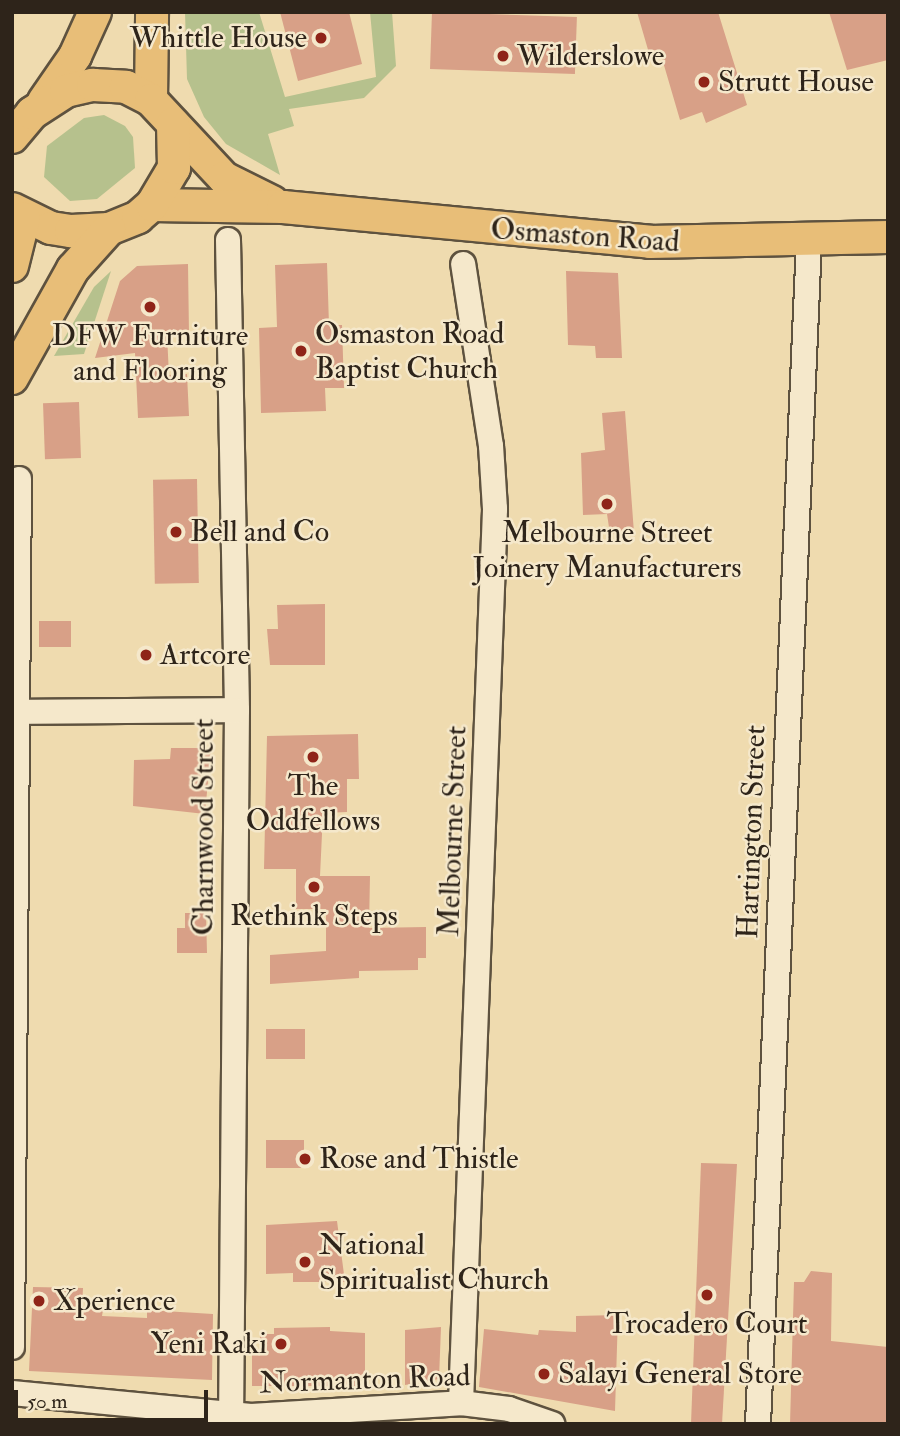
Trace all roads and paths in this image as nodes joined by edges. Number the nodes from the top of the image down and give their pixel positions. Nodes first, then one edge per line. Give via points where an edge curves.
1 (95, 12) edge
2 (152, 12) edge
3 (151, 100) junction
4 (41, 106) junction
5 (173, 124) junction
6 (12, 137) edge
7 (152, 205) junction
8 (283, 207) junction
9 (18, 213) edge
10 (109, 229) junction
11 (888, 237) edge
12 (228, 240) dead end
13 (809, 242) junction
14 (463, 264) dead end
15 (12, 266) edge
16 (12, 378) edge
17 (19, 479) dead end
18 (15, 533) edge
19 (237, 709) junction
20 (16, 712) junction
21 (12, 1347) edge
22 (12, 1393) edge
23 (461, 1403) junction
24 (231, 1420) edge
25 (552, 1424) edge
26 (758, 1424) edge

1 - 4 main road via 75,56
2 - 3 main road
3 - 4 main road via 126,87 93,85 66,91
3 - 5 main road, Osmaston Road
4 - 6 main road
5 - 7 main road via 174,168
5 - 8 main road, Osmaston Road via 224,178
7 - 8 main road, Osmaston Road
7 - 10 main road
8 - 13 main road, Osmaston Road via 556,236
9 - 10 main road via 62,230
9 - 15 main road
10 - 16 main road via 68,277
11 - 13 main road, Osmaston Road
12 - 19 street, Charnwood Street
13 - 26 street, Hartington Street
14 - 23 street, Melbourne Street via 491,446 495,509
17 - 18 street
18 - 20 street
19 - 20 street
19 - 24 street, Charnwood Street
20 - 21 street
22 - 24 street, Normanton Road
23 - 24 street, Normanton Road
23 - 25 street, Normanton Road via 509,1409

